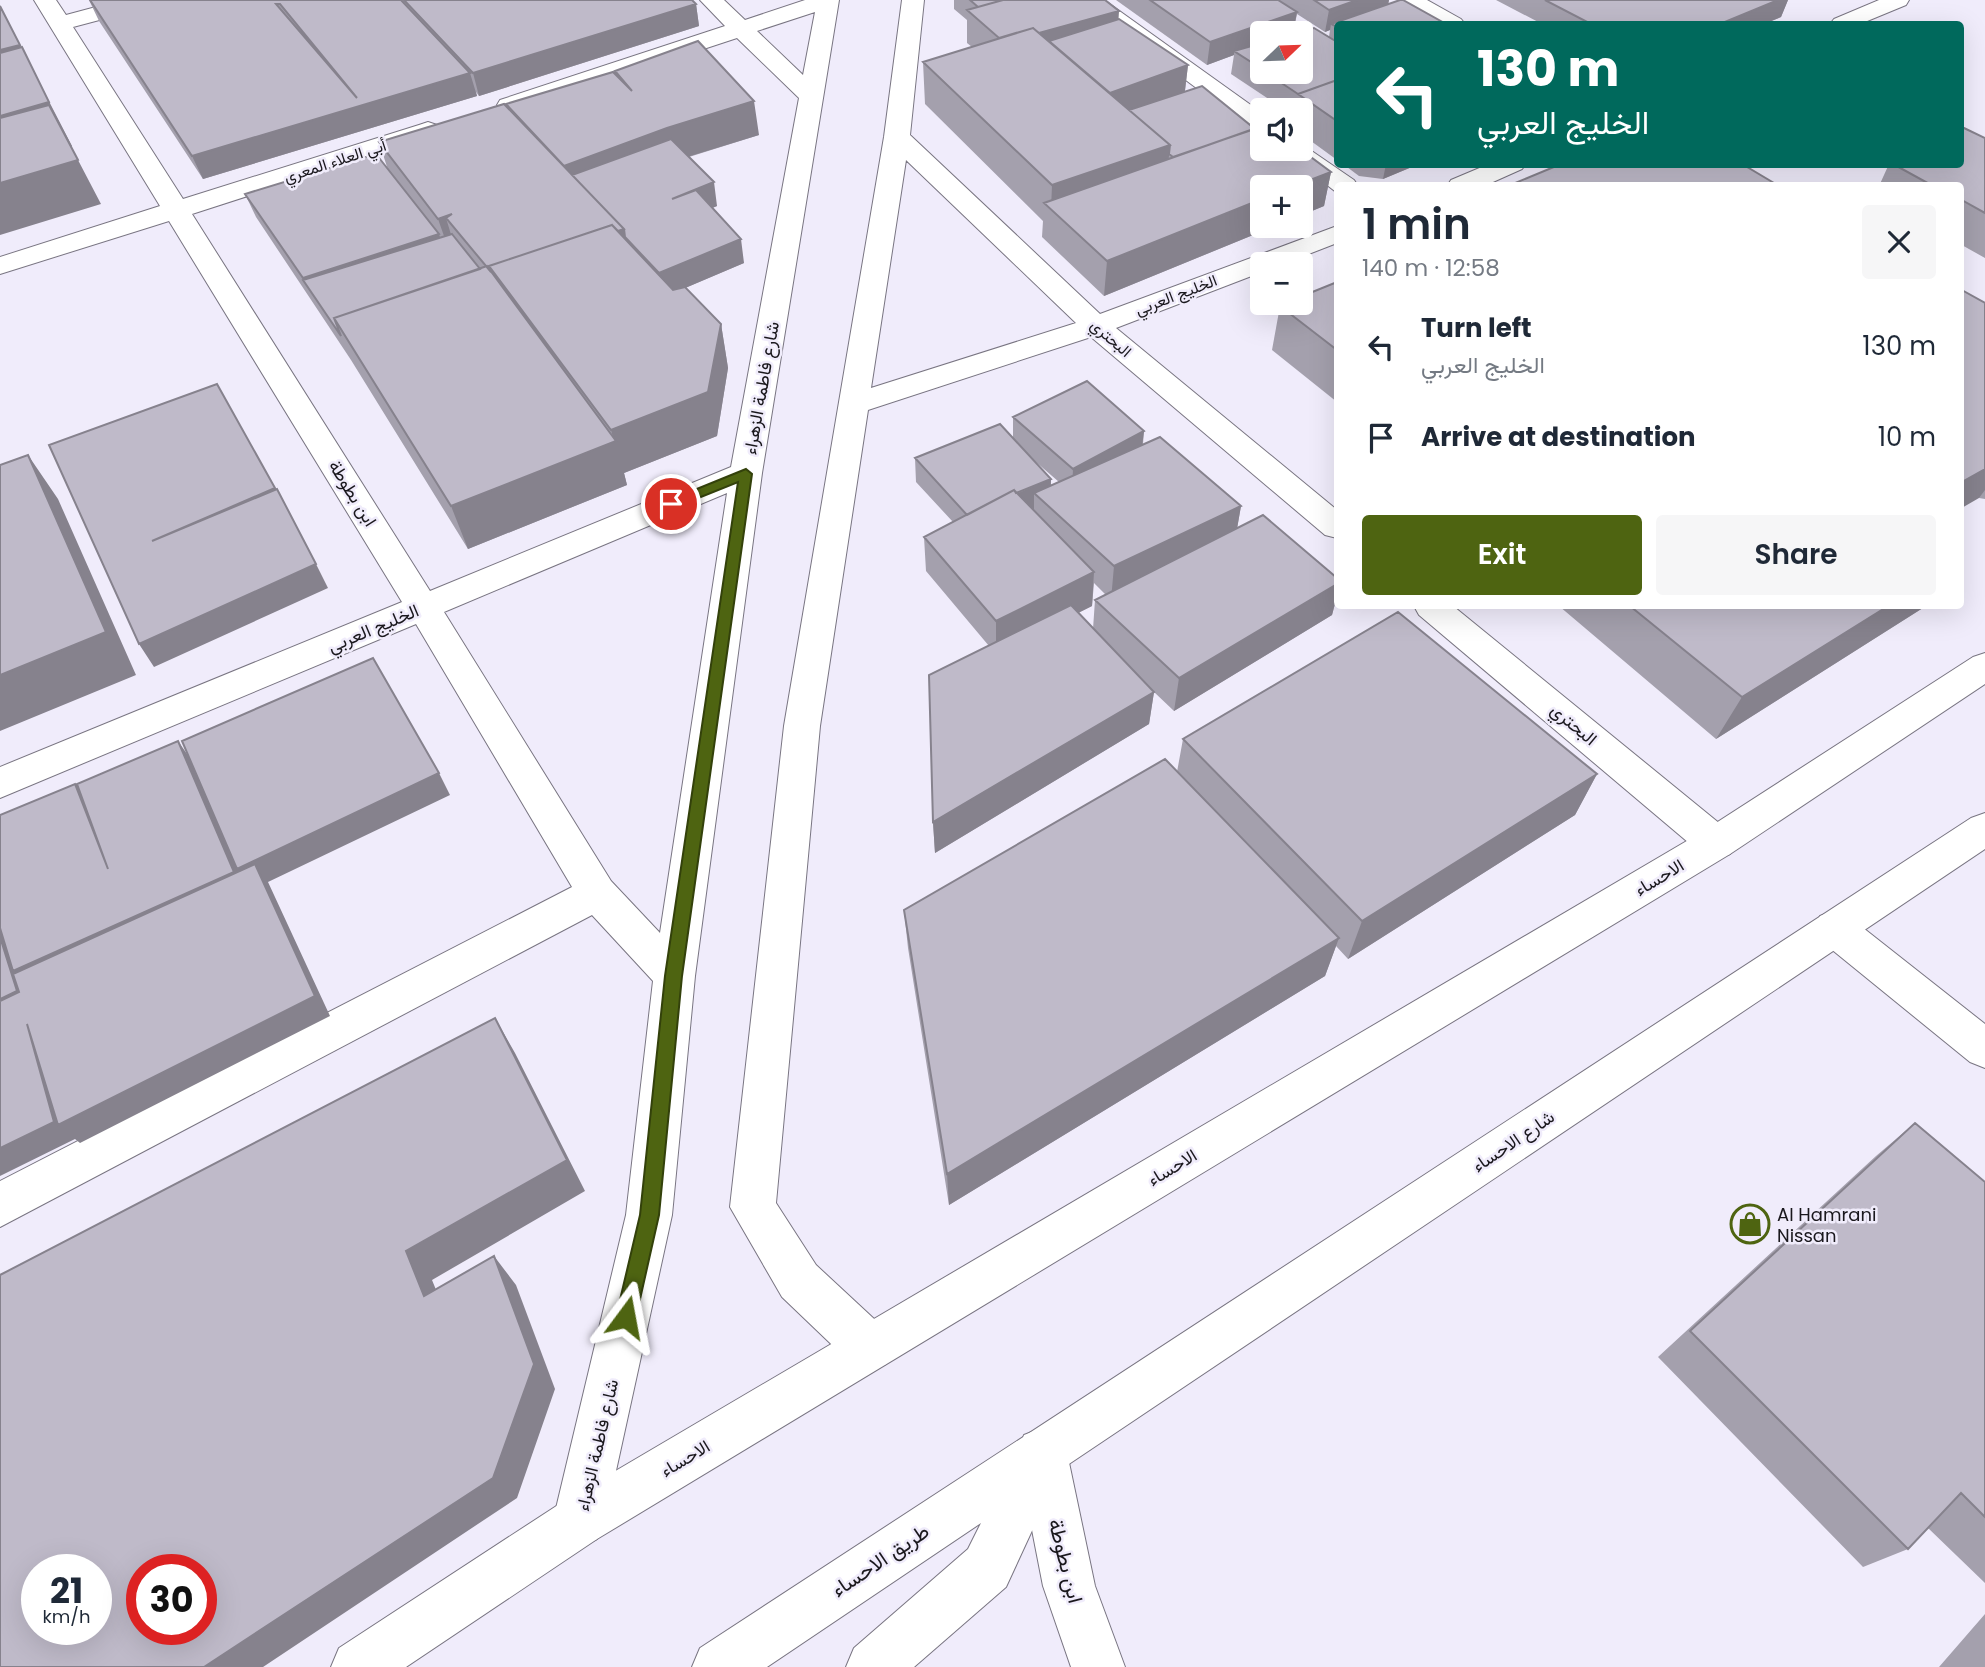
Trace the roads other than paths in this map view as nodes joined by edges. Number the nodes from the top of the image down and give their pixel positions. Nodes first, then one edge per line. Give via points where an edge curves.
1 (148, 0) edge
2 (711, 0) edge
3 (828, 0) edge
4 (913, 0) edge
5 (1089, 0) edge
6 (1410, 0) edge
7 (1898, 0) edge
8 (53, 12) edge
9 (1448, 21) edge
10 (1849, 21) edge
11 (744, 29) junction
12 (812, 97) junction
13 (481, 114) edge
14 (1250, 116) edge
15 (454, 122) edge
16 (897, 137) junction
17 (1311, 161) edge
18 (1504, 168) edge
19 (1339, 182) edge
20 (1470, 182) edge
21 (178, 211) junction
22 (1334, 235) edge
23 (0, 266) edge
24 (1096, 326) junction
25 (854, 404) junction
26 (746, 474) junction
27 (1334, 524) edge
28 (423, 607) junction
29 (1436, 609) edge
30 (1985, 666) edge
31 (0, 783) edge
32 (1985, 830) edge
33 (1716, 843) junction
34 (597, 893) junction
35 (1834, 928) junction
36 (674, 976) junction
37 (1985, 1049) edge
38 (0, 1205) edge
39 (869, 1347) junction
40 (1042, 1453) junction
41 (579, 1521) junction
42 (358, 1667) edge
43 (719, 1667) edge
44 (873, 1667) edge
45 (1098, 1667) edge

1 - 8 street
2 - 11 street
3 - 11 street
3 - 12 street, شارع فاطمة الزهراء
4 - 16 street
5 - 14 street
6 - 9 street
7 - 10 street
8 - 21 street, ابن بطوطة
11 - 12 street
11 - 13 street
12 - 26 street, شارع فاطمة الزهراء
15 - 21 street, أبي العلاء المعري
16 - 24 street, البحتري
16 - 25 street
17 - 19 street
18 - 20 street
21 - 23 street, أبي العلاء المعري
21 - 28 street, ابن بطوطة
22 - 24 street, الخليج العربي
24 - 25 street, الخليج العربي
24 - 27 street, البحتري
25 - 39 street via 802,726 753,1207 799,1281
26 - 28 street, الخليج العربي
26 - 36 street, شارع فاطمة الزهراء
28 - 31 street, الخليج العربي
28 - 34 street, ابن بطوطة
29 - 33 street, البحتري
30 - 33 street, الاحساء
32 - 35 street, شارع الاحساء
33 - 39 street, الاحساء
34 - 36 street, ابن بطوطة
34 - 38 street
35 - 37 street
35 - 40 street, شارع الاحساء
36 - 41 street, شارع فاطمة الزهراء via 649,1215
39 - 41 street, الاحساء
40 - 43 street, طريق الاحساء
40 - 44 street via 987,1568
40 - 45 street, ابن بطوطة via 1069,1586
41 - 42 street, الاحساء

